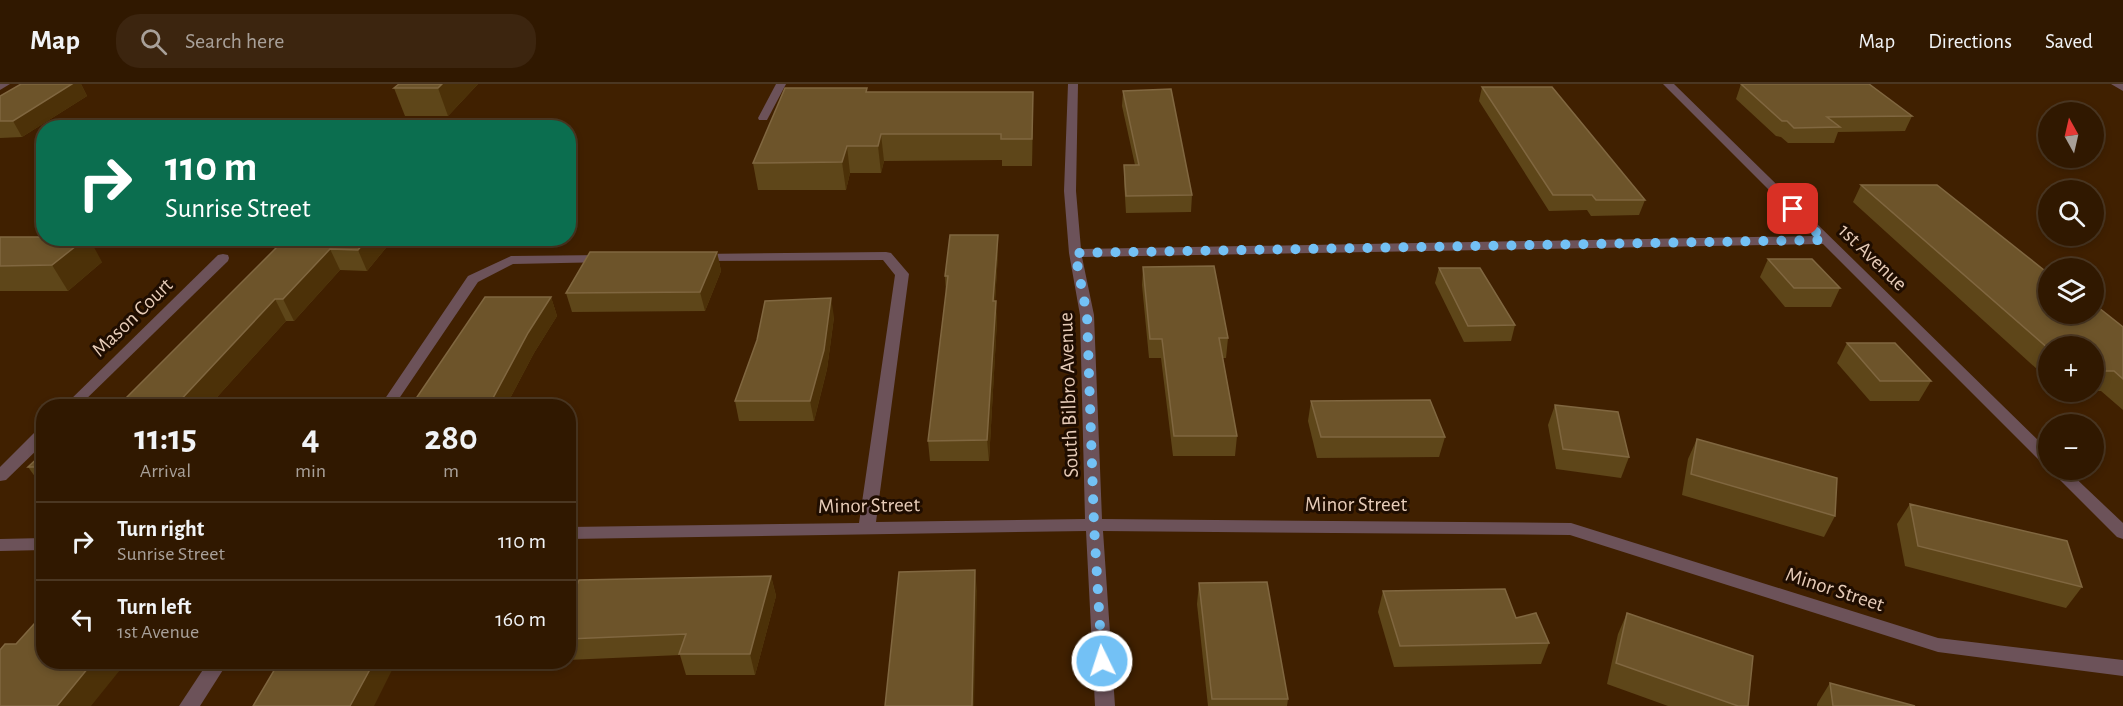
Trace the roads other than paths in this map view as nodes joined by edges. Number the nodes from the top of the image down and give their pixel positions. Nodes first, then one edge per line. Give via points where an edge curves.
1 (5, 84) edge
2 (781, 84) edge
3 (1073, 84) edge
4 (1668, 84) edge
5 (2116, 84) edge
6 (0, 87) edge
7 (2123, 88) edge
8 (763, 118) dead end
9 (1824, 240) junction
10 (1075, 253) junction
11 (223, 258) dead end
12 (687, 258) edge
13 (617, 259) edge
14 (78, 399) edge
15 (392, 399) edge
16 (36, 441) edge
17 (2038, 449) edge
18 (0, 476) edge
19 (2068, 480) edge
20 (1094, 525) junction
21 (867, 527) junction
22 (576, 533) edge
23 (2123, 533) edge
24 (36, 544) edge
25 (0, 545) edge
26 (2123, 668) edge
27 (213, 669) edge
28 (189, 706) edge
29 (1105, 706) edge

1 - 6 street
2 - 8 street
3 - 10 street, South Bilbro Avenue via 1070,192
4 - 9 street, 1st Avenue
5 - 7 street
9 - 10 street
9 - 17 street, 1st Avenue
10 - 20 street, South Bilbro Avenue via 1087,315
11 - 14 street, Mason Court
12 - 21 street via 886,256 902,274
13 - 15 street via 511,260 473,279
16 - 18 street
19 - 23 street
20 - 21 street, Minor Street
20 - 26 street, Minor Street via 1571,529 1938,645
20 - 29 street, South Bilbro Avenue
21 - 22 street, Minor Street
24 - 25 street
27 - 28 street

